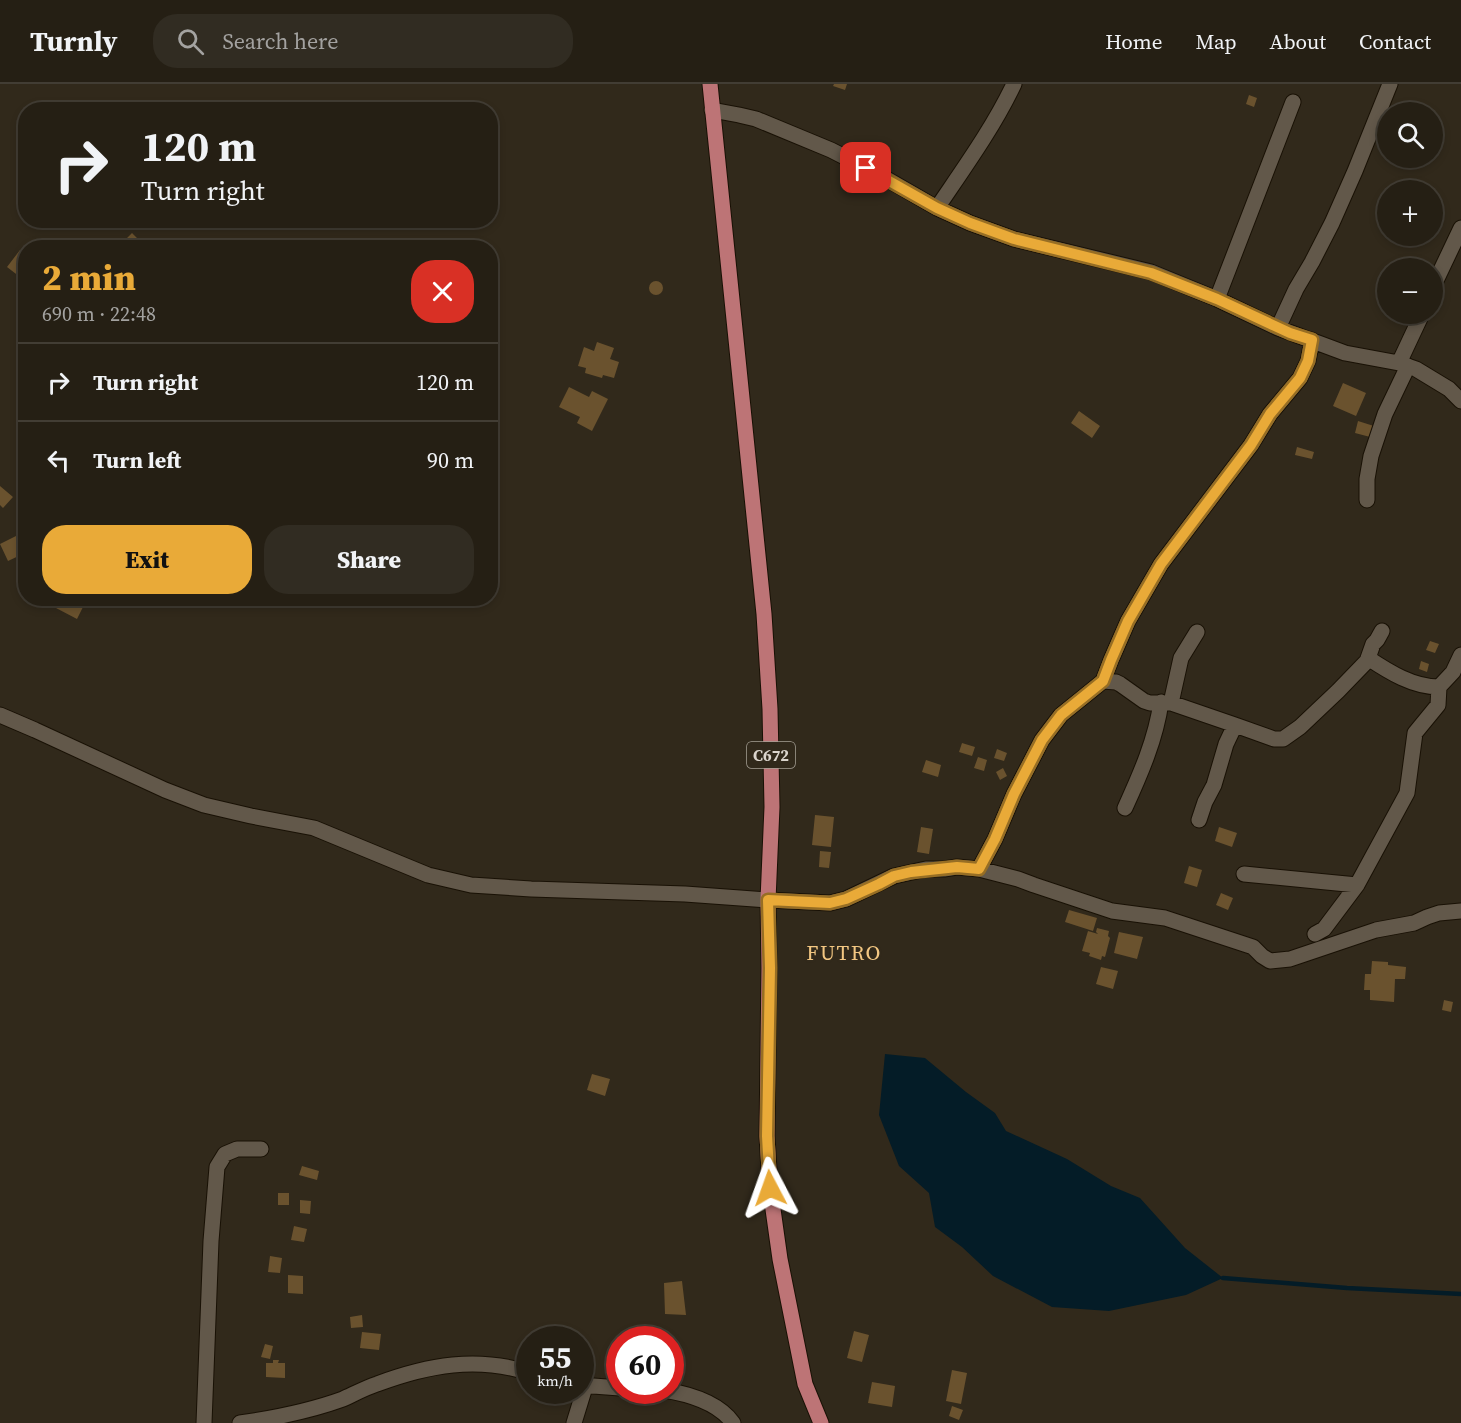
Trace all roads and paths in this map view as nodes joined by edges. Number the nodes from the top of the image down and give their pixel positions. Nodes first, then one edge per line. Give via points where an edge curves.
1 (710, 84) edge
2 (1014, 84) edge
3 (1390, 84) edge
4 (1293, 102) dead end
5 (712, 110) junction
6 (937, 208) junction
7 (1461, 228) edge
8 (1443, 266) edge
9 (1217, 299) junction
10 (1418, 324) edge
11 (1278, 328) junction
12 (1312, 340) junction
13 (1404, 365) junction
14 (1461, 400) edge
15 (1367, 500) dead end
16 (1382, 631) dead end
17 (1197, 632) dead end
18 (1461, 655) edge
19 (1368, 658) junction
20 (1103, 681) junction
21 (1439, 687) junction
22 (1166, 703) junction
23 (0, 715) edge
24 (1235, 725) junction
25 (1125, 808) dead end
26 (1198, 820) dead end
27 (979, 869) junction
28 (1244, 874) dead end
29 (1357, 885) junction
30 (768, 900) junction
31 (1461, 911) edge
32 (1315, 934) dead end
33 (261, 1149) dead end
34 (516, 1370) edge
35 (684, 1394) edge
36 (579, 1404) edge
37 (204, 1423) edge
38 (240, 1423) edge
39 (574, 1423) edge
40 (733, 1423) edge
41 (821, 1423) edge

1 - 5 main road, C672
2 - 6 street
3 - 11 street via 1332,223
4 - 9 street
5 - 6 street via 756,119 831,150
5 - 30 main road, C672 via 765,638 772,807
6 - 9 street via 1014,239 1151,273
7 - 8 street
9 - 11 street
10 - 13 street
11 - 12 street
12 - 13 street via 1345,353
12 - 20 street via 1300,378 1161,564 1128,621
13 - 14 street via 1449,389
13 - 15 street via 1371,456
16 - 19 street
17 - 22 street via 1181,658
18 - 21 street via 1453,672
19 - 21 street via 1408,681
19 - 24 street via 1338,691 1283,739 1274,740
20 - 22 street via 1116,682 1144,701
20 - 27 street via 1061,715 1042,740
21 - 29 street via 1438,705 1415,733 1407,793
22 - 24 street
22 - 25 street
23 - 30 street via 204,805 314,828 428,874 471,885
24 - 26 street
27 - 30 street via 911,872 830,903
27 - 31 street via 1112,911 1165,918 1253,947 1270,961 1290,959 1427,916
28 - 29 street
29 - 32 street via 1324,929
30 - 41 main road, C672 via 770,1188 805,1384
33 - 37 street via 237,1149 225,1154 217,1167
34 - 38 street via 478,1363 445,1365 377,1384 320,1406
35 - 40 street via 719,1410
36 - 39 street

